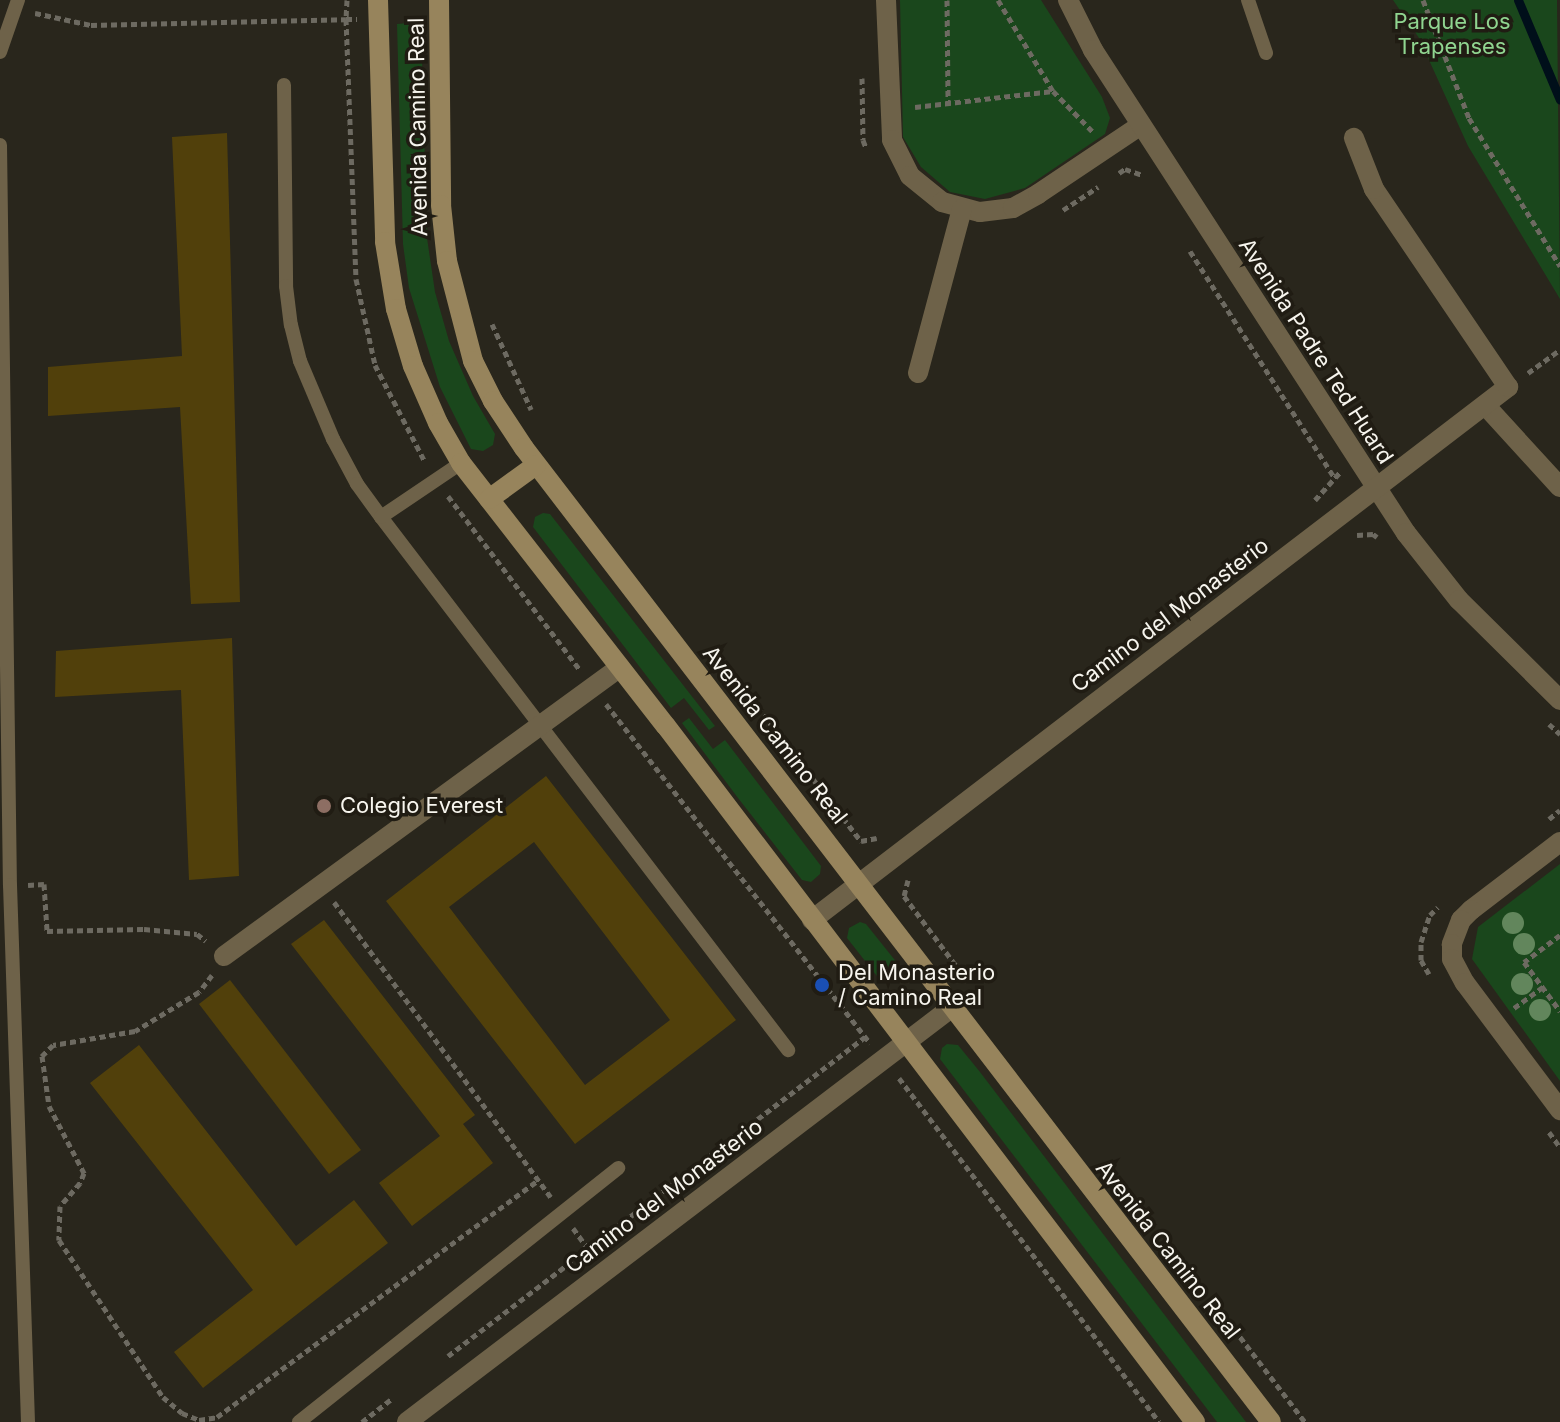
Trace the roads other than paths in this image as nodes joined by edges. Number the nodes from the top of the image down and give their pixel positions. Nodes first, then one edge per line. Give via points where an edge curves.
1 (378, 0) edge
2 (439, 0) edge
3 (886, 0) edge
4 (1068, 0) edge
5 (1248, 0) edge
6 (17, 4) edge
7 (0, 52) edge
8 (1266, 53) dead end
9 (284, 85) dead end
10 (1141, 125) junction
11 (1354, 138) dead end
12 (0, 145) edge
13 (962, 209) junction
14 (918, 373) dead end
15 (1485, 405) junction
16 (461, 463) junction
17 (536, 465) junction
18 (1560, 487) edge
19 (1376, 488) junction
20 (489, 499) junction
21 (381, 517) junction
22 (620, 667) junction
23 (1560, 700) edge
24 (543, 725) junction
25 (1560, 842) edge
26 (859, 884) junction
27 (812, 920) junction
28 (224, 956) road end
29 (951, 1008) junction
30 (906, 1042) junction
31 (788, 1050) dead end
32 (1560, 1110) edge
33 (618, 1168) dead end
34 (28, 1422) edge
35 (299, 1422) edge
36 (407, 1422) edge
37 (1195, 1422) edge
38 (1271, 1422) edge

1 - 16 main road, Avenida Camino Real via 385,242 396,309 413,366
2 - 17 main road, Avenida Camino Real via 441,205 447,261 473,361
3 - 13 street via 892,140 910,176 942,202
4 - 10 street, Avenida Padre Ted Huard
5 - 8 lane
6 - 7 lane
9 - 21 lane via 291,325 321,415
10 - 13 street via 1013,208
10 - 19 street, Avenida Padre Ted Huard
11 - 15 street, Camino del Monasterio via 1374,189 1508,387
12 - 34 lane via 10,885
13 - 14 street
15 - 18 street
15 - 19 street, Camino del Monasterio
16 - 20 main road, Avenida Camino Real
16 - 21 lane
17 - 20 main road
17 - 26 main road, Avenida Camino Real
19 - 23 street, Avenida Padre Ted Huard via 1459,600
19 - 26 street, Camino del Monasterio
20 - 22 main road, Avenida Camino Real
21 - 24 lane
22 - 24 street
22 - 27 main road, Avenida Camino Real
24 - 28 street
24 - 31 lane
25 - 32 street via 1471,910 1455,931 1452,959
26 - 27 street, Camino del Monasterio
26 - 29 main road, Avenida Camino Real
27 - 30 main road, Avenida Camino Real
29 - 30 street, Camino del Monasterio
29 - 38 main road, Avenida Camino Real
30 - 36 street, Camino del Monasterio
30 - 37 main road, Avenida Camino Real
33 - 35 lane

